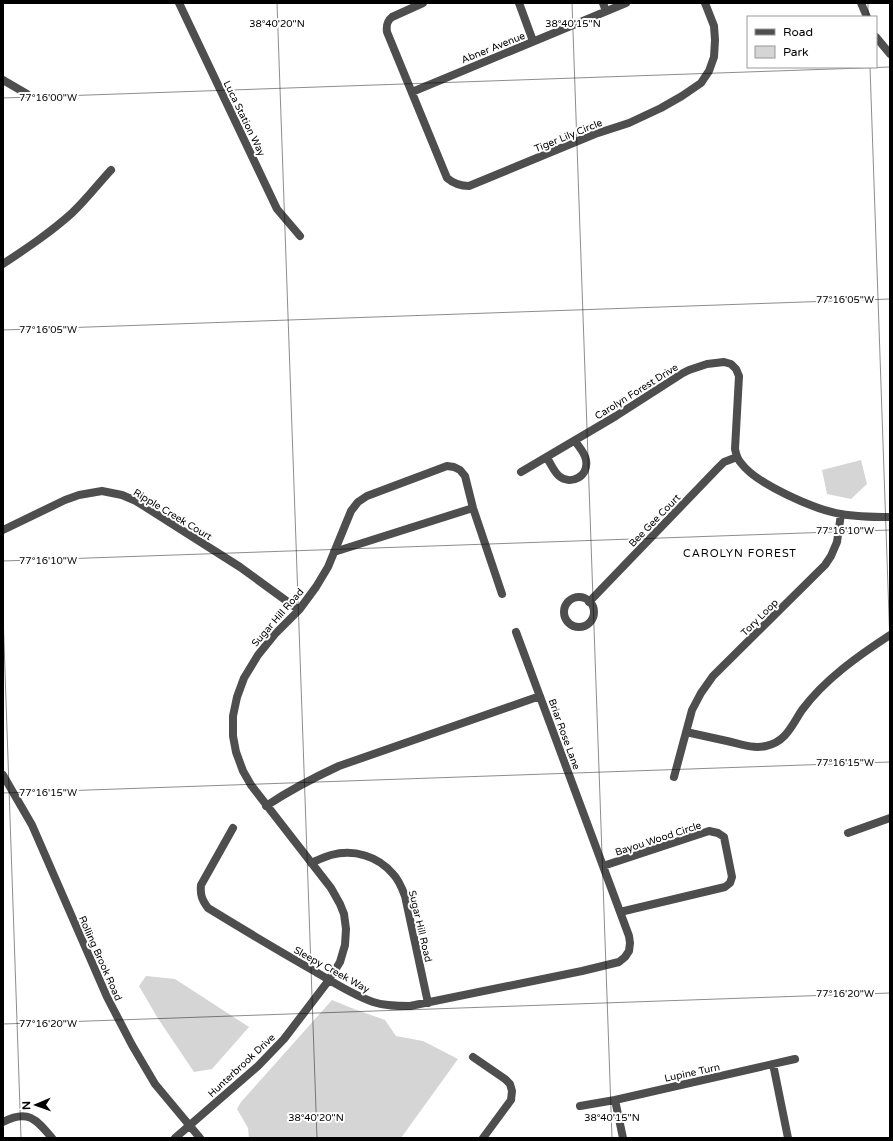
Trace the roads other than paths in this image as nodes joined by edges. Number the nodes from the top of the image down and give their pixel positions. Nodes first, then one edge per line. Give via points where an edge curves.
1 (179, 3) edge
2 (423, 3) edge
3 (519, 3) edge
4 (603, 3) edge
5 (626, 3) edge
6 (705, 3) edge
7 (861, 3) edge
8 (606, 11) junction
9 (867, 16) edge
10 (877, 38) edge
11 (533, 42) junction
12 (890, 54) edge
13 (3, 80) edge
14 (412, 92) junction
15 (27, 94) dead end
16 (111, 170) dead end
17 (300, 236) dead end
18 (3, 264) edge
19 (575, 441) junction
20 (737, 457) junction
21 (547, 458) junction
22 (521, 472) dead end
23 (473, 508) junction
24 (841, 514) junction
25 (890, 516) edge
26 (3, 530) edge
27 (334, 552) junction
28 (502, 594) dead end
29 (589, 602) dead end
30 (299, 610) junction
31 (516, 632) dead end
32 (890, 635) edge
33 (540, 696) junction
34 (686, 732) junction
35 (3, 775) edge
36 (674, 777) dead end
37 (266, 806) junction
38 (890, 818) edge
39 (233, 828) dead end
40 (848, 833) dead end
41 (311, 863) junction
42 (603, 866) junction
43 (620, 912) junction
44 (344, 914) joint
45 (594, 968) joint
46 (329, 980) junction
47 (428, 1003) junction
48 (473, 1057) dead end
49 (795, 1059) dead end
50 (773, 1064) junction
51 (615, 1100) junction
52 (580, 1106) dead end
53 (3, 1122) edge
54 (189, 1126) junction
55 (52, 1138) edge
56 (175, 1138) edge
57 (200, 1138) edge
58 (483, 1138) edge
59 (623, 1138) edge
60 (788, 1138) edge

1 - 17 street, Luca Station Way via 277,209
2 - 14 street, Tiger Lily Circle via 392,17 386,26
3 - 11 street
4 - 8 street
5 - 8 street, Abner Avenue
6 - 14 street, Tiger Lily Circle via 714,26 716,40 714,57 701,83 661,108 629,123 595,134 469,186 461,186 447,178
7 - 9 street
8 - 11 street, Abner Avenue
10 - 12 street
11 - 14 street, Abner Avenue
13 - 15 street
16 - 18 street via 74,212
19 - 20 street, Carolyn Forest Drive via 683,373 707,364 724,362 731,364 739,376
19 - 21 street, Carolyn Forest Drive
19 - 21 street via 586,461 584,472 576,479 561,478
20 - 24 street via 752,474 791,497 817,508
20 - 29 street, Bee Gee Court via 724,462
21 - 22 street, Carolyn Forest Drive
23 - 27 street
23 - 27 street, Sugar Hill Road via 465,476 460,470 447,466 366,496 358,502 351,511
23 - 28 street, Sugar Hill Road
24 - 25 street
24 - 34 street, Tory Loop via 837,542 825,566 713,676 692,710
26 - 30 street, Ripple Creek Court via 80,494 102,491 122,495 136,501 240,567
27 - 30 street, Sugar Hill Road via 316,587
30 - 37 street, Sugar Hill Road via 258,655 244,678 237,697 233,736 236,752 251,785
31 - 33 street
32 - 34 street via 835,675 818,691 789,731 776,743 754,748
33 - 37 street, Briar Rose Lane via 338,766 304,782
33 - 42 street, Briar Rose Lane
34 - 36 street, Tory Loop
35 - 54 street, Rolling Brook Road via 32,825 128,1039 155,1084
37 - 41 street, Sugar Hill Road
38 - 40 street
39 - 46 street, Sleepy Creek Way via 201,885 202,901 208,908
41 - 44 street, Sugar Hill Road via 331,888
41 - 47 street, Sugar Hill Road via 333,854 361,854 386,866 393,874 405,896
42 - 43 street, Briar Rose Lane
42 - 43 street, Bayou Wood Circle via 709,831 724,837 732,877 725,887
43 - 45 street, Briar Rose Lane via 629,936 629,951 619,962
44 - 46 street, Hunterbrook Drive via 345,945 340,962
45 - 47 street, Sleepy Creek Way
46 - 47 street, Sleepy Creek Way via 374,1003 398,1006
46 - 54 street, Hunterbrook Drive via 284,1039 258,1066
48 - 58 street via 505,1079 512,1091 511,1100
49 - 50 street, Lupine Turn
50 - 51 street, Lupine Turn
50 - 60 street
51 - 52 street, Lupine Turn
51 - 59 street
53 - 55 street via 22,1116 30,1117 38,1121
54 - 56 street, Hunterbrook Drive
54 - 57 street, Rolling Brook Road

